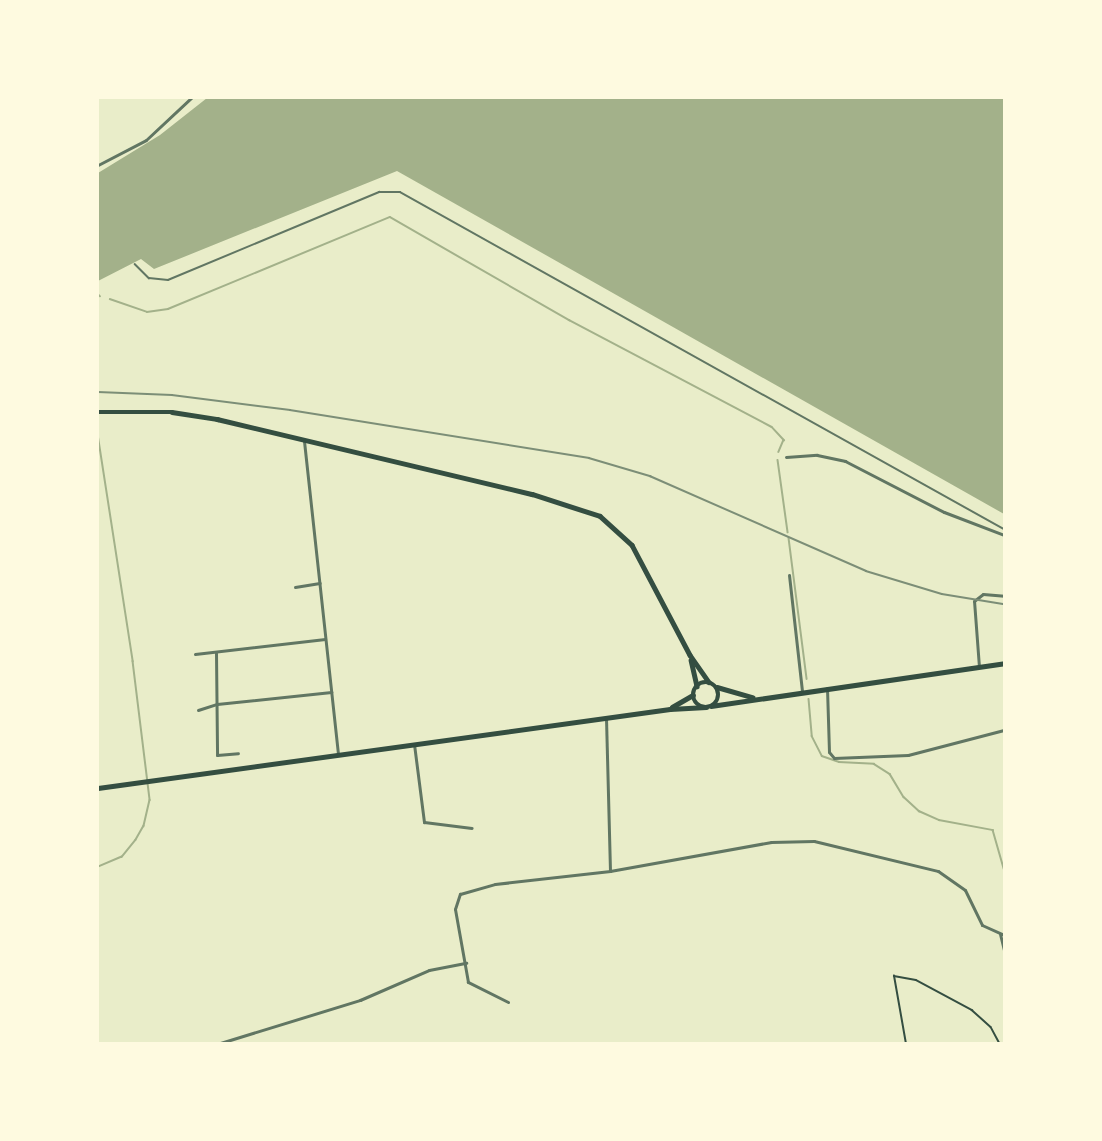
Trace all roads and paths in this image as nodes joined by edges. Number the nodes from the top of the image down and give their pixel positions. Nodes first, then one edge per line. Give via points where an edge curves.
1 (191, 98) edge
2 (98, 165) edge
3 (135, 264) dead end
4 (98, 412) edge
5 (304, 441) junction
6 (786, 458) dead end
7 (1005, 529) edge
8 (1005, 535) edge
9 (789, 575) dead end
10 (320, 583) junction
11 (295, 587) dead end
12 (1005, 596) edge
13 (324, 639) junction
14 (216, 653) junction
15 (195, 654) dead end
16 (690, 655) junction
17 (1005, 663) edge
18 (979, 667) junction
19 (709, 682) junction
20 (697, 686) junction
21 (717, 687) junction
22 (827, 688) junction
23 (802, 691) junction
24 (331, 692) junction
25 (693, 695) junction
26 (755, 697) junction
27 (217, 704) junction
28 (708, 707) junction
29 (670, 709) junction
30 (198, 710) dead end
31 (606, 718) junction
32 (1005, 730) edge
33 (414, 744) junction
34 (238, 753) dead end
35 (338, 754) junction
36 (98, 788) edge
37 (472, 828) dead end
38 (610, 871) junction
39 (1002, 935) edge
40 (1005, 950) edge
41 (466, 963) junction
42 (508, 1002) dead end
43 (232, 1041) edge
44 (217, 1044) edge
45 (906, 1044) edge
46 (1000, 1044) edge

1 - 2 street via 146,140
3 - 7 lane via 149,278 168,280 379,192 400,192
4 - 5 main road via 190,414
5 - 10 street
5 - 16 main road via 532,494 600,516 632,545
6 - 8 street via 817,454 845,461 944,512
9 - 23 street
10 - 11 street
10 - 13 street
12 - 18 street via 982,594 974,601
13 - 14 street via 219,649
13 - 24 street
14 - 15 street
14 - 27 street
16 - 19 main road
16 - 20 main road
17 - 18 main road
18 - 22 main road
19 - 20 main road
19 - 21 main road
20 - 25 main road
21 - 26 main road
21 - 28 main road via 718,698
22 - 23 main road
22 - 32 street via 829,752 834,758 908,754
23 - 26 main road
24 - 27 street
24 - 35 street
25 - 28 main road via 696,702
25 - 29 main road
26 - 28 main road
27 - 30 street
27 - 34 street via 217,755
28 - 29 main road
29 - 31 main road
31 - 33 main road
31 - 38 street
33 - 35 main road
33 - 37 street via 424,822
35 - 36 main road
38 - 39 street via 771,842 814,841 946,875 971,898 982,924
38 - 41 street via 495,884 460,894 455,909
39 - 40 street
41 - 42 street via 471,986
41 - 43 street via 429,970 360,1000
43 - 44 street
45 - 46 path via 894,976 916,980 972,1010 991,1027

